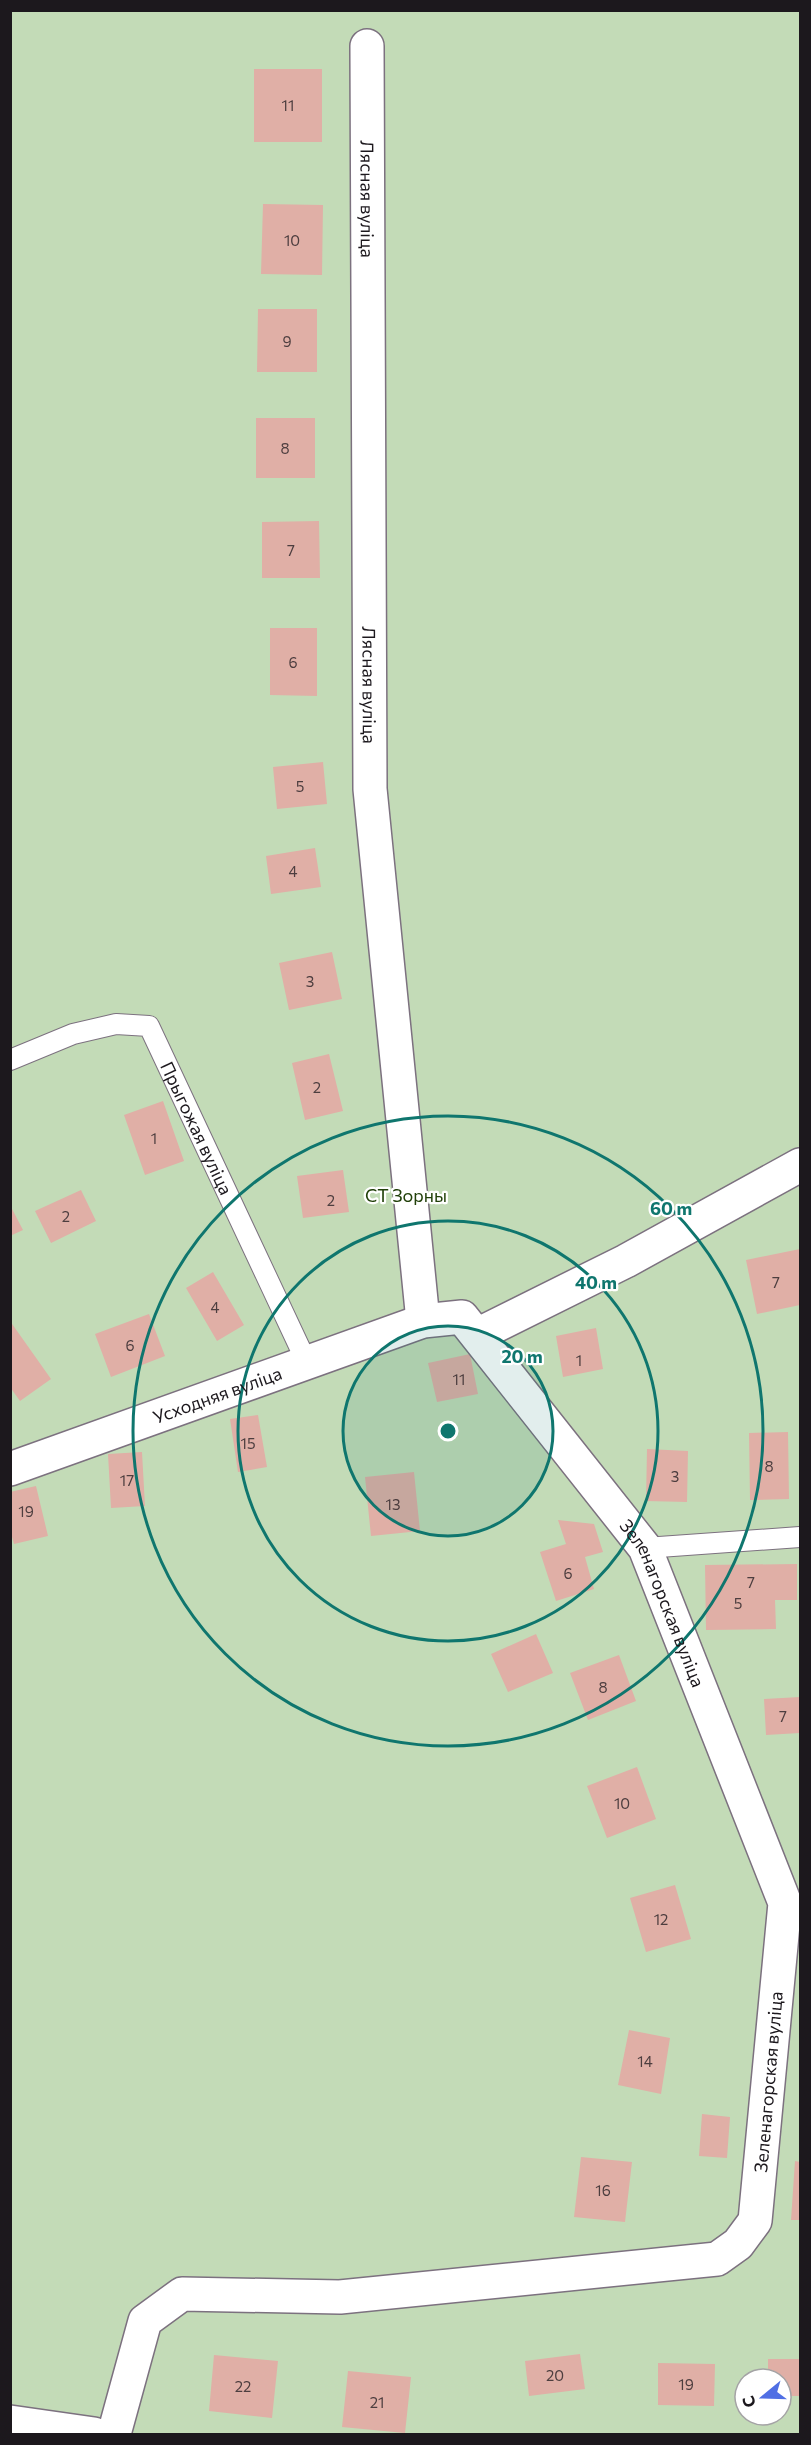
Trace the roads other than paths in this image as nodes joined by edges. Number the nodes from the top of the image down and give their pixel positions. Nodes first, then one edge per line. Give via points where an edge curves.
1 (367, 46) dead end
2 (10, 1060) edge
3 (801, 1165) edge
4 (423, 1321) junction
5 (477, 1335) junction
6 (307, 1363) junction
7 (10, 1469) edge
8 (801, 1537) edge
9 (645, 1548) junction
10 (793, 1902) edge
11 (10, 2422) edge
12 (94, 2434) edge
13 (114, 2434) edge

1 - 4 street, Лясная вуліца via 370,789
2 - 6 lane, Прыгожая вуліца via 73,1034 116,1024 149,1026
3 - 5 street via 626,1261
4 - 5 street, Зеленагорская вуліца via 462,1317
4 - 6 street, Усходняя вуліца
5 - 9 street, Зеленагорская вуліца
6 - 7 street, Усходняя вуліца
8 - 9 lane
9 - 10 street, Зеленагорская вуліца
10 - 13 street, Зеленагорская вуліца via 755,2221 738,2244 717,2259 340,2297 182,2294 145,2321
11 - 12 street

